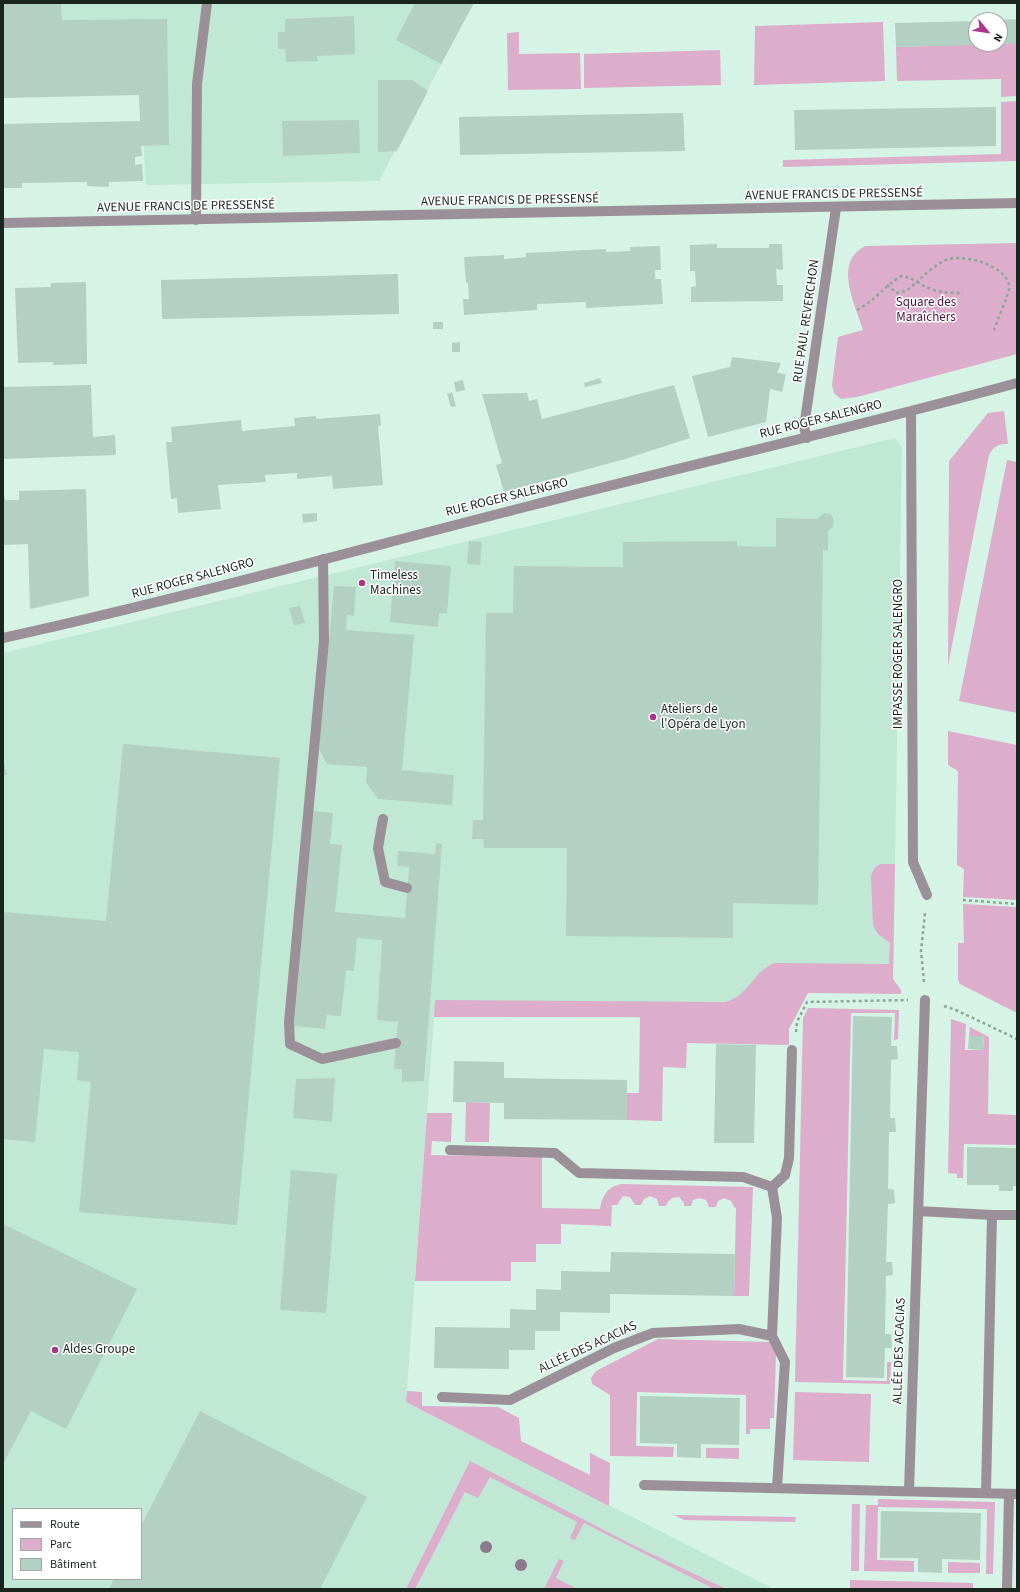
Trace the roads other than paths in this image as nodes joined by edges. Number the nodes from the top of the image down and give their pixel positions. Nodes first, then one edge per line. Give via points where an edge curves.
1 (207, 3) edge
2 (1017, 203) edge
3 (836, 208) junction
4 (196, 220) junction
5 (3, 223) edge
6 (1017, 383) edge
7 (911, 411) junction
8 (806, 438) junction
9 (323, 559) junction
10 (3, 638) edge
11 (383, 819) dead end
12 (408, 888) dead end
13 (927, 895) road end
14 (925, 1000) road end
15 (396, 1043) dead end
16 (792, 1050) road end
17 (450, 1150) dead end
18 (772, 1187) junction
19 (918, 1211) junction
20 (992, 1215) junction
21 (1017, 1215) edge
22 (772, 1336) junction
23 (442, 1397) dead end
24 (644, 1485) dead end
25 (777, 1488) junction
26 (909, 1491) junction
27 (986, 1493) junction
28 (1013, 1494) edge
29 (1007, 1589) edge

1 - 4 street via 198,84
2 - 3 street, AVENUE FRANCIS DE PRESSENSÉ
3 - 4 street, AVENUE FRANCIS DE PRESSENSÉ
3 - 8 street, RUE PAUL REVERCHON via 804,427
4 - 5 street, AVENUE FRANCIS DE PRESSENSÉ
6 - 7 street, RUE ROGER SALENGRO
7 - 8 street, RUE ROGER SALENGRO
7 - 13 street, IMPASSE ROGER SALENGRO via 913,862
8 - 9 street, RUE ROGER SALENGRO
9 - 10 street, RUE ROGER SALENGRO via 109,615
9 - 15 street via 324,641 289,1022 290,1044 322,1059
11 - 12 street via 378,848 385,882
14 - 19 street, ALLÉE DES ACACIAS
16 - 18 street via 789,1158 786,1175
17 - 18 street via 555,1153 579,1173 743,1177
18 - 22 street via 777,1218
19 - 20 street
19 - 26 street, ALLÉE DES ACACIAS
20 - 21 street
20 - 27 street
22 - 23 street, ALLÉE DES ACACIAS via 739,1329 653,1333 614,1348 510,1400
22 - 25 street via 785,1362
24 - 25 street
25 - 26 street
26 - 27 street
27 - 28 street
28 - 29 street

